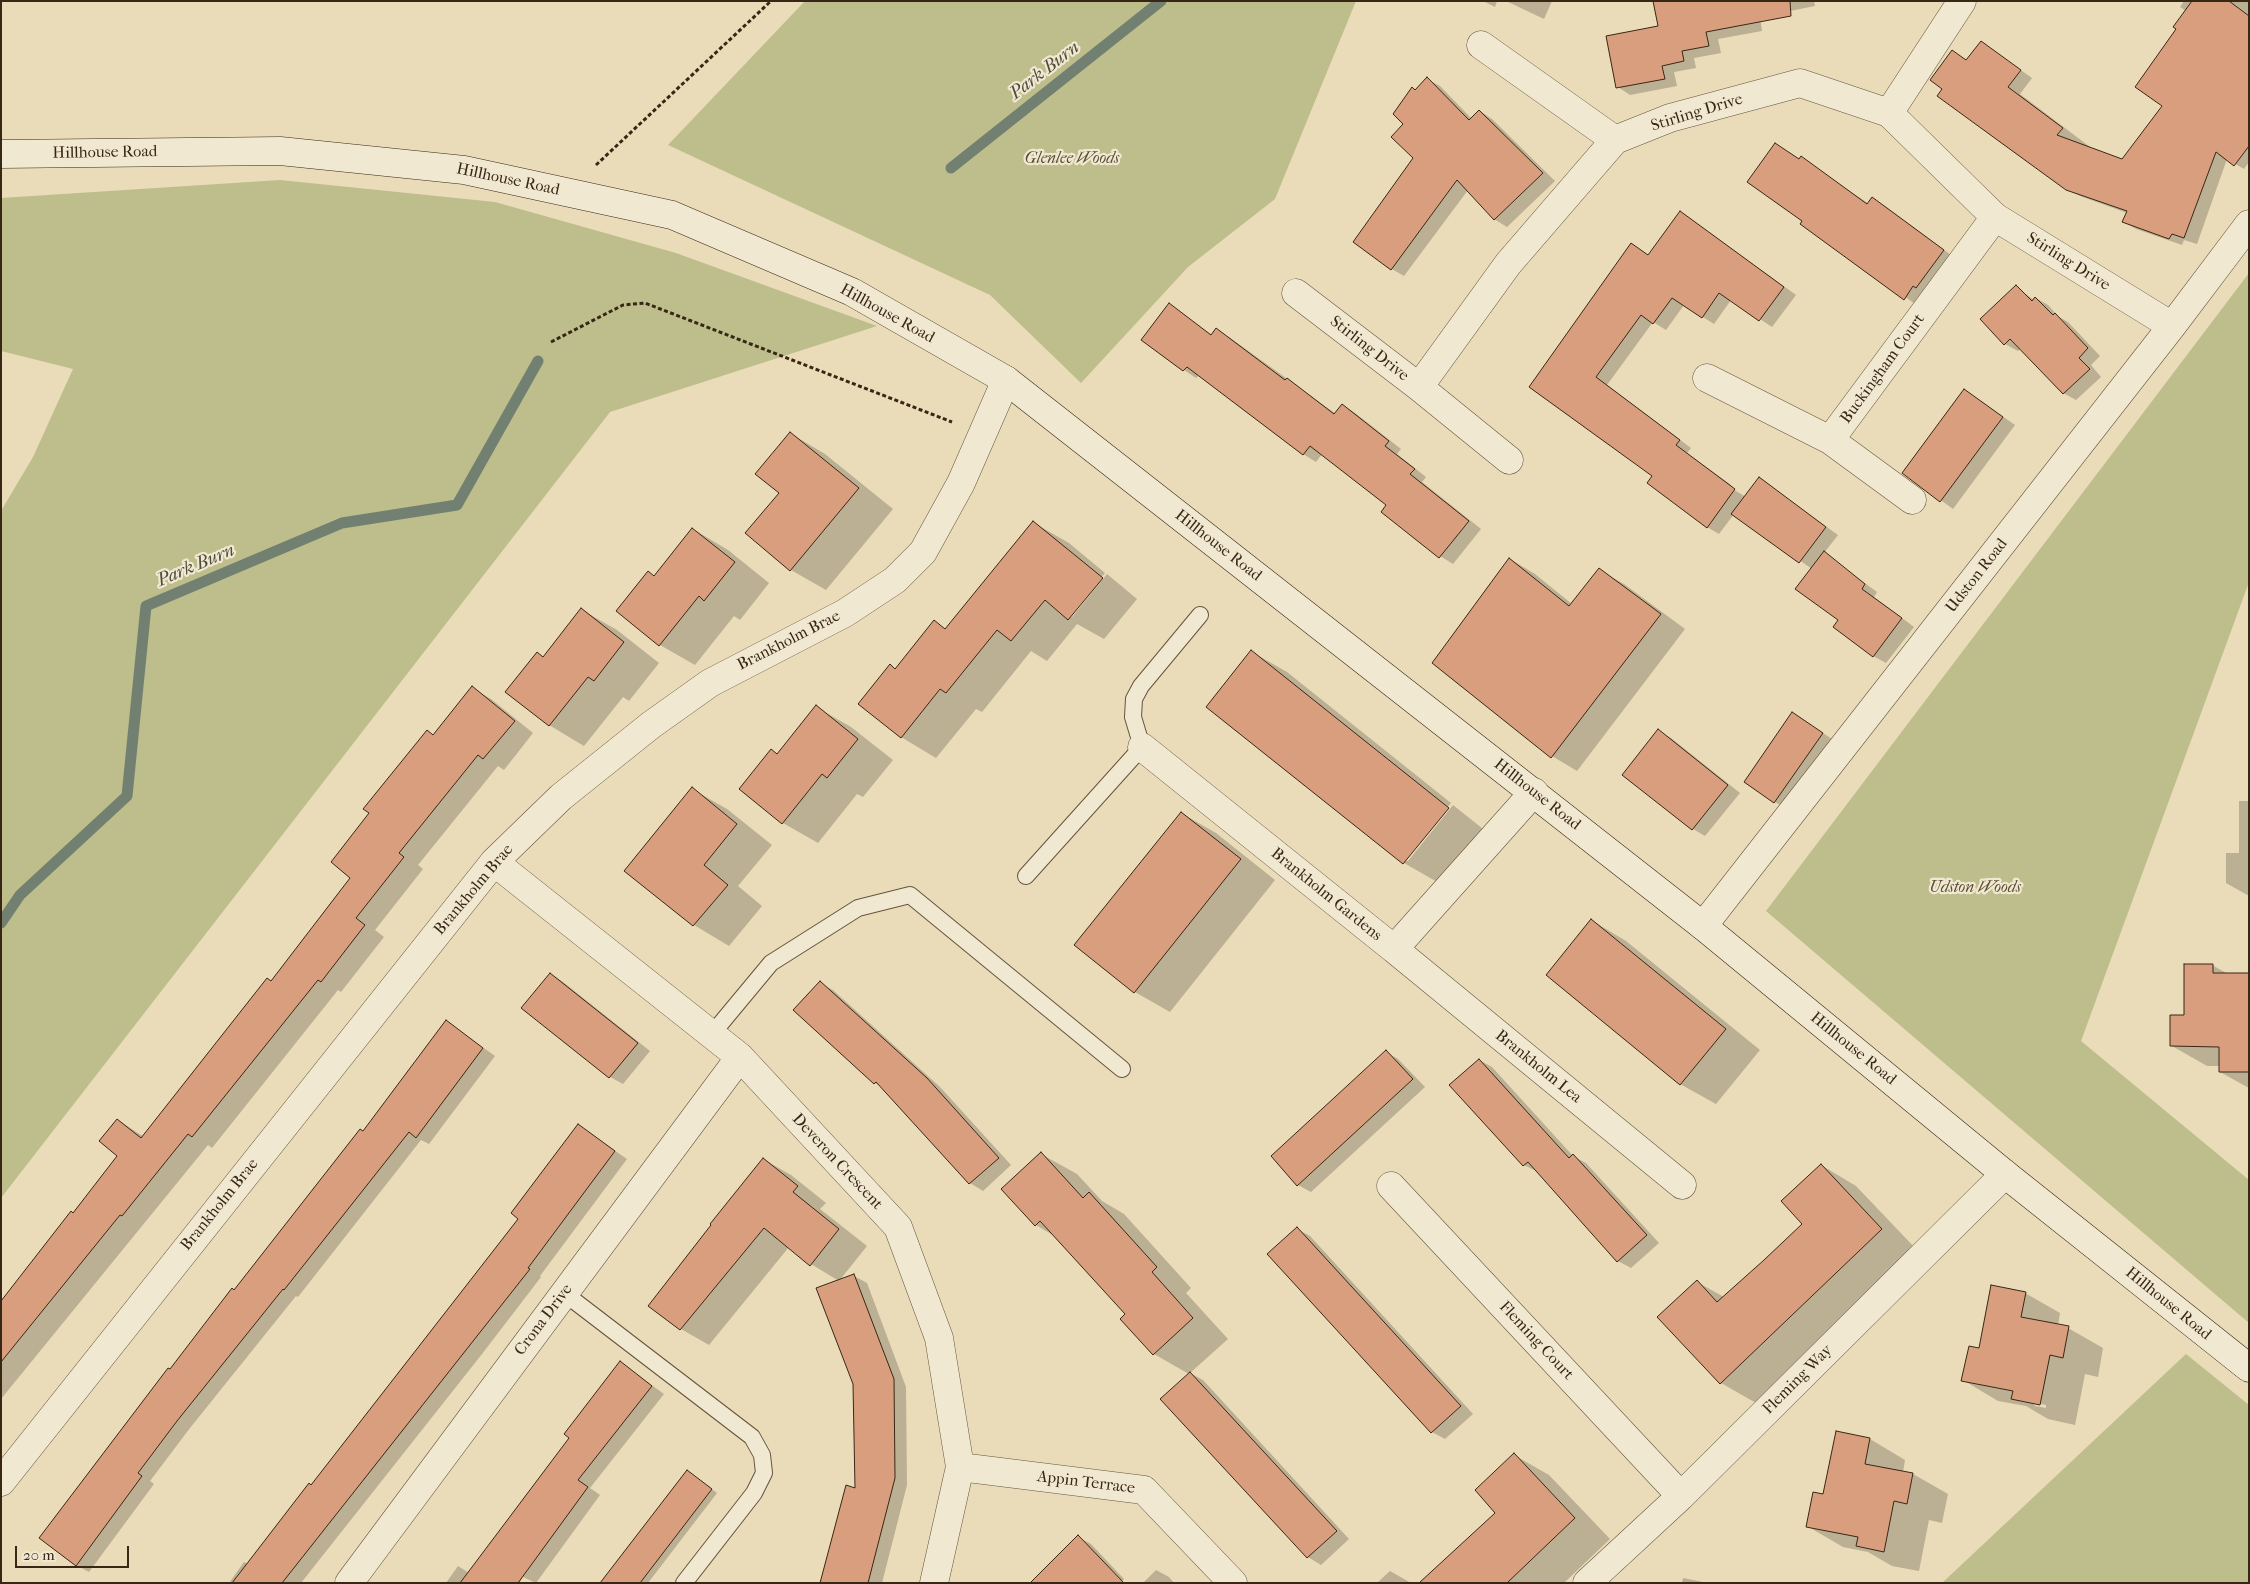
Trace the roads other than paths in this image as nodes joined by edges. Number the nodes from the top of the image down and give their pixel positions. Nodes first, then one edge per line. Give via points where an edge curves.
1 (1962, 1) edge
2 (1481, 45) dead end
3 (1889, 113) junction
4 (1615, 140) junction
5 (1, 154) edge
6 (1995, 216) junction
7 (2249, 224) edge
8 (1296, 293) dead end
9 (2172, 326) junction
10 (1707, 378) dead end
11 (1006, 380) junction
12 (1419, 387) junction
13 (1830, 440) junction
14 (1509, 460) dead end
15 (1912, 500) dead end
16 (1200, 615) dead end
17 (1142, 747) junction
18 (1534, 792) junction
19 (494, 862) junction
20 (1026, 876) dead end
21 (1703, 926) junction
22 (1394, 949) junction
23 (712, 1034) junction
24 (740, 1057) junction
25 (1122, 1069) dead end
26 (2005, 1174) junction
27 (1682, 1185) dead end
28 (1391, 1186) dead end
29 (564, 1294) junction
30 (2249, 1368) edge
31 (960, 1467) junction
32 (1, 1482) edge
33 (1681, 1496) junction
34 (349, 1583) edge
35 (684, 1583) edge
36 (934, 1583) edge
37 (1232, 1583) edge
38 (1587, 1583) edge

1 - 3 street
2 - 4 street
3 - 4 street, Stirling Drive via 1800,83 1670,118
3 - 6 street, Stirling Drive
4 - 12 street, Stirling Drive via 1508,264
5 - 11 street, Hillhouse Road via 280,150 464,170 672,215 852,292
6 - 9 street, Stirling Drive
6 - 13 street, Buckingham Court
7 - 9 street, Udston Road
8 - 12 street, Stirling Drive
9 - 21 street, Udston Road
10 - 13 street
11 - 18 street, Hillhouse Road
11 - 19 street, Brankholm Brae via 961,483 923,552 895,580 845,613 710,683 651,724 561,797
12 - 14 street
13 - 15 street, Buckingham Court
16 - 17 lane via 1141,686 1134,699 1133,717
17 - 20 lane
17 - 22 street, Brankholm Gardens
18 - 21 street, Hillhouse Road
18 - 22 street, Brankholm Gardens
19 - 23 street, Deveron Crescent
19 - 32 street, Brankholm Brae
21 - 26 street, Hillhouse Road
22 - 27 street, Brankholm Lea
23 - 24 street, Deveron Crescent
23 - 25 lane via 771,963 858,908 910,895
24 - 29 street, Crona Drive
24 - 31 street, Deveron Crescent via 898,1227 939,1338
26 - 30 street, Hillhouse Road
26 - 33 street, Fleming Way
28 - 33 street, Fleming Court
29 - 34 street, Crona Drive
29 - 35 lane via 752,1437 762,1455 764,1472 754,1493
31 - 36 street, Deveron Crescent
31 - 37 street, Appin Terrace via 1144,1490
33 - 38 street, Fleming Way

